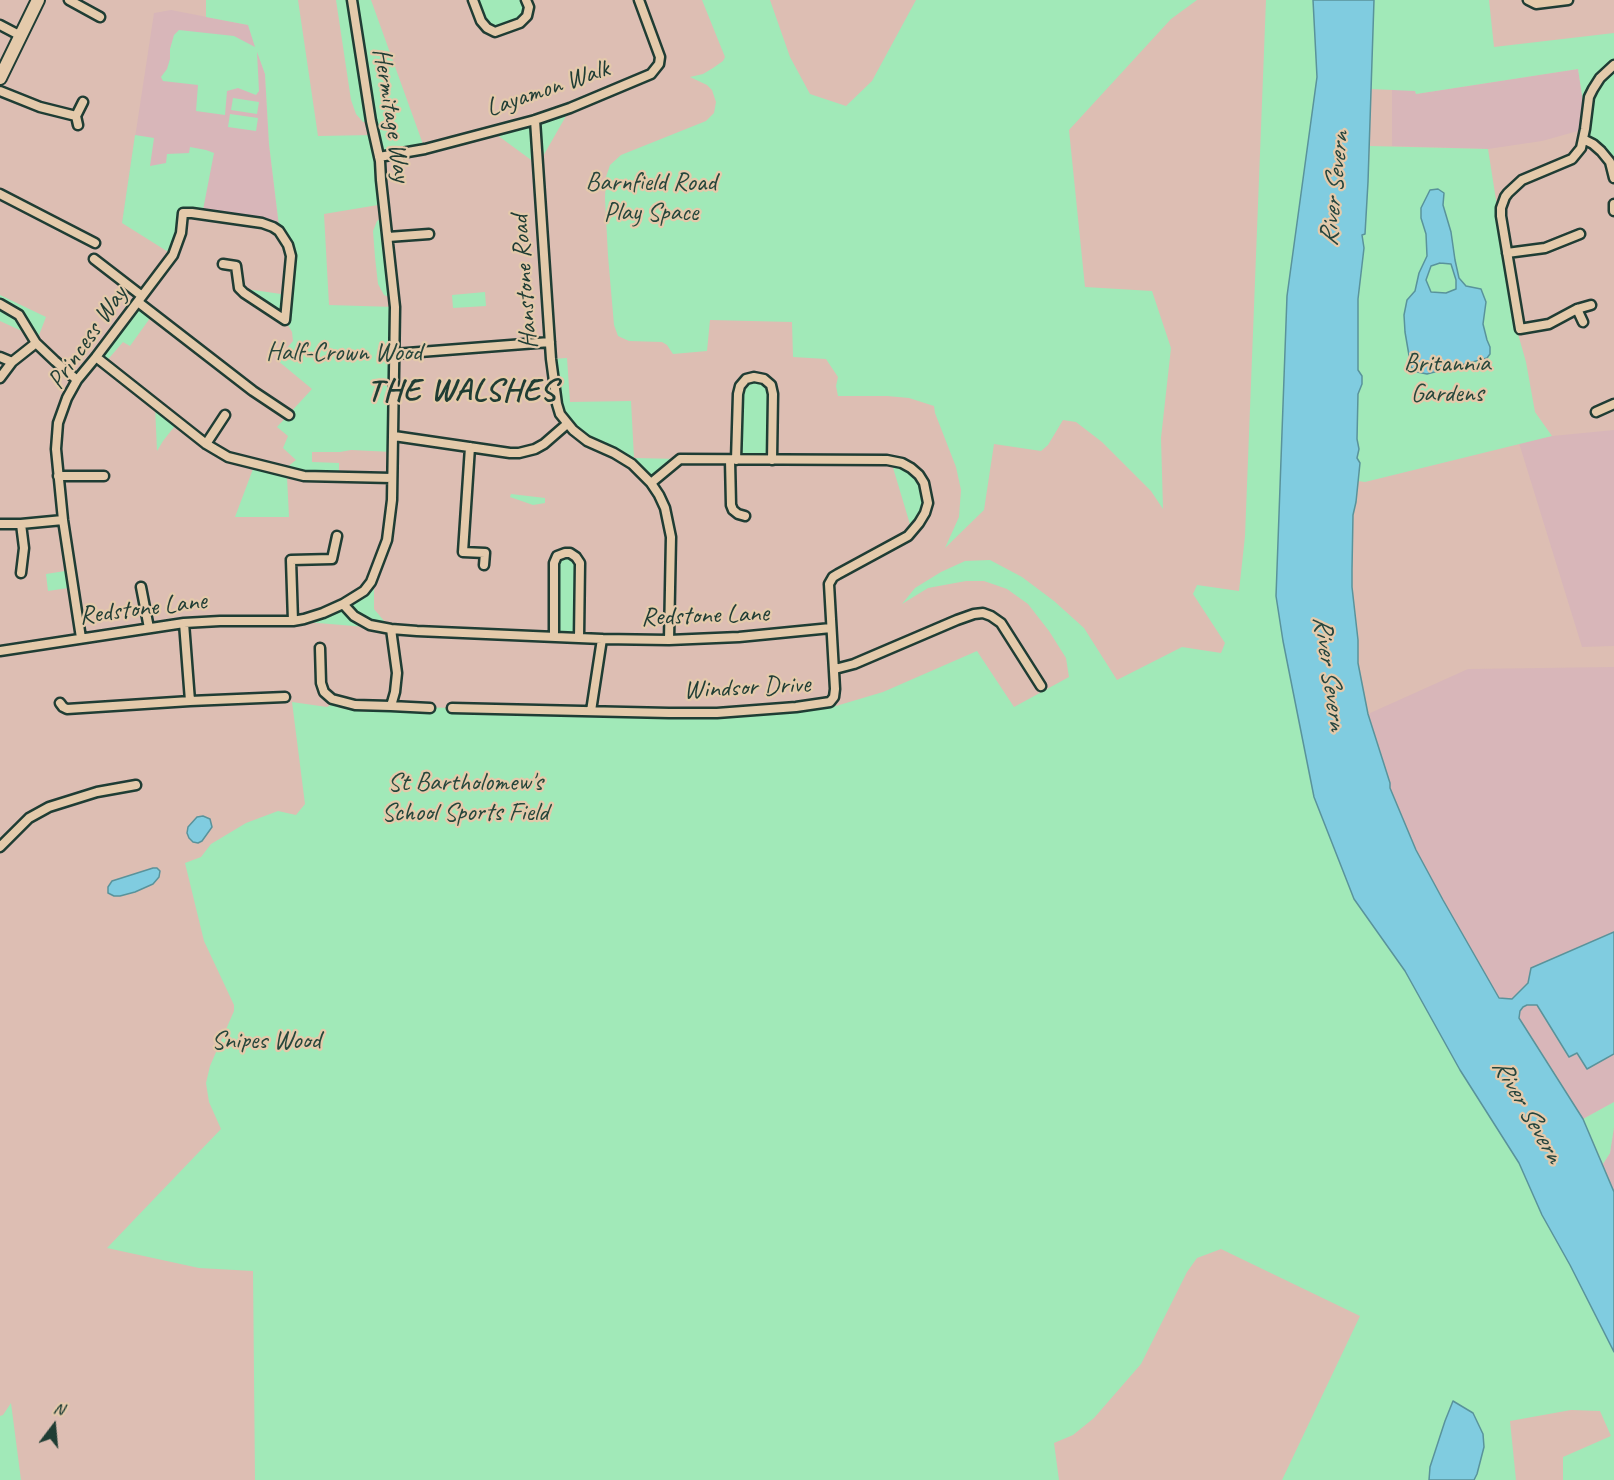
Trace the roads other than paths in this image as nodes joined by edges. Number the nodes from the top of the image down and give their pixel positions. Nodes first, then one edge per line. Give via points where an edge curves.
1 (38, 0) edge
2 (69, 0) edge
3 (352, 0) edge
4 (473, 0) edge
5 (526, 0) edge
6 (639, 0) edge
7 (1528, 0) edge
8 (1568, 0) edge
9 (100, 17) dead end
10 (0, 25) edge
11 (21, 36) junction
12 (1614, 65) edge
13 (0, 78) edge
14 (0, 91) edge
15 (83, 102) dead end
16 (535, 120) junction
17 (1583, 139) junction
18 (379, 157) junction
19 (1614, 178) edge
20 (0, 194) edge
21 (1614, 204) edge
22 (1614, 211) edge
23 (429, 234) dead end
24 (1580, 234) dead end
25 (388, 237) junction
26 (95, 243) dead end
27 (1507, 253) junction
28 (94, 259) dead end
29 (223, 264) dead end
30 (140, 299) junction
31 (0, 304) edge
32 (1591, 305) dead end
33 (1577, 309) junction
34 (1583, 322) dead end
35 (550, 342) junction
36 (36, 343) junction
37 (394, 354) junction
38 (0, 357) edge
39 (96, 357) junction
40 (12, 362) junction
41 (0, 378) edge
42 (77, 380) junction
43 (1614, 404) edge
44 (1596, 412) dead end
45 (225, 415) dead end
46 (289, 415) dead end
47 (567, 424) junction
48 (394, 436) junction
49 (206, 444) junction
50 (470, 447) junction
51 (733, 460) junction
52 (772, 460) junction
53 (58, 476) junction
54 (104, 476) dead end
55 (392, 478) junction
56 (651, 483) junction
57 (745, 516) dead end
58 (63, 520) junction
59 (0, 524) edge
60 (21, 524) junction
61 (337, 536) dead end
62 (484, 565) dead end
63 (21, 573) dead end
64 (141, 586) dead end
65 (343, 604) junction
66 (293, 621) junction
67 (184, 623) junction
68 (149, 628) junction
69 (831, 628) junction
70 (391, 629) junction
71 (554, 637) junction
72 (81, 638) junction
73 (579, 638) junction
74 (602, 639) junction
75 (669, 640) junction
76 (320, 648) dead end
77 (0, 651) edge
78 (835, 669) junction
79 (1041, 686) dead end
80 (285, 697) dead end
81 (190, 701) junction
82 (60, 703) dead end
83 (391, 706) junction
84 (430, 708) dead end
85 (452, 708) dead end
86 (591, 711) junction
87 (136, 785) dead end
88 (0, 847) edge

1 - 11 main road
2 - 9 street
3 - 18 street, Hermitage Way
4 - 5 street via 481,21 495,32 520,23 527,15
6 - 16 street, Layamon Walk via 658,50 659,64 654,72
7 - 8 street via 1536,4
10 - 11 street
11 - 13 main road
12 - 17 street via 1593,89
14 - 15 street via 77,121
16 - 18 street, Layamon Walk
16 - 35 street, Hanstone Road
17 - 19 street via 1610,162
17 - 27 street via 1572,159 1522,180 1505,197 1501,216
18 - 25 street, Hermitage Way
20 - 26 street
21 - 22 street
23 - 25 street
24 - 27 street via 1545,248
25 - 37 street, Hermitage Way
27 - 33 street via 1520,329 1549,324
28 - 30 street
29 - 30 street, Princess Way via 236,266 239,288 244,293 285,320 291,256 279,231 262,223 183,213 173,255
30 - 39 street, Princess Way
30 - 46 street via 253,392
31 - 36 street via 19,315
32 - 33 street
33 - 34 street
35 - 37 street
35 - 47 street, Hanstone Road via 557,404
36 - 40 street
36 - 42 street
37 - 48 street, Hermitage Way
38 - 40 street
39 - 42 street, Princess Way
39 - 49 street
40 - 41 street
42 - 53 street, Princess Way via 58,423
43 - 44 street
45 - 49 street
47 - 50 street via 544,444 526,453
47 - 56 street via 587,441 632,464
48 - 50 street
48 - 55 street, Hermitage Way
49 - 55 street via 228,457 304,476
50 - 62 street via 464,552 485,553
51 - 52 street
51 - 52 street via 740,386 754,377 771,385 773,394
51 - 56 street via 680,459
51 - 57 street via 731,505
52 - 69 street, Windsor Drive via 891,461 911,468 924,483 928,503 912,531 831,580
53 - 54 street
53 - 58 street, Princess Way
55 - 65 street, Hermitage Way via 388,532 378,566 364,591
56 - 75 street via 665,508 671,537
58 - 60 street
58 - 72 street, Princess Way
59 - 60 street
60 - 63 street
61 - 66 street via 332,560 291,560
64 - 68 street
65 - 66 street, Hermitage Way
65 - 70 street, Redstone Lane via 365,623
66 - 67 street, Redstone Lane
67 - 68 street, Redstone Lane
67 - 81 street
68 - 72 street, Redstone Lane
69 - 75 street, Redstone Lane
69 - 78 street, Windsor Drive
70 - 71 street, Redstone Lane
70 - 83 street via 397,673
71 - 73 street, Redstone Lane
71 - 73 street via 555,564 557,556 570,553 580,563
72 - 77 street, Redstone Lane
73 - 74 street, Redstone Lane
74 - 75 street, Redstone Lane
74 - 86 street
76 - 83 street via 321,683 332,699 355,705
78 - 79 street via 983,613 1001,623
78 - 86 street, Windsor Drive via 834,697 823,704 717,712
80 - 81 street
81 - 82 street via 67,709
83 - 84 street
85 - 86 street, Windsor Drive
87 - 88 street via 49,807 29,818

